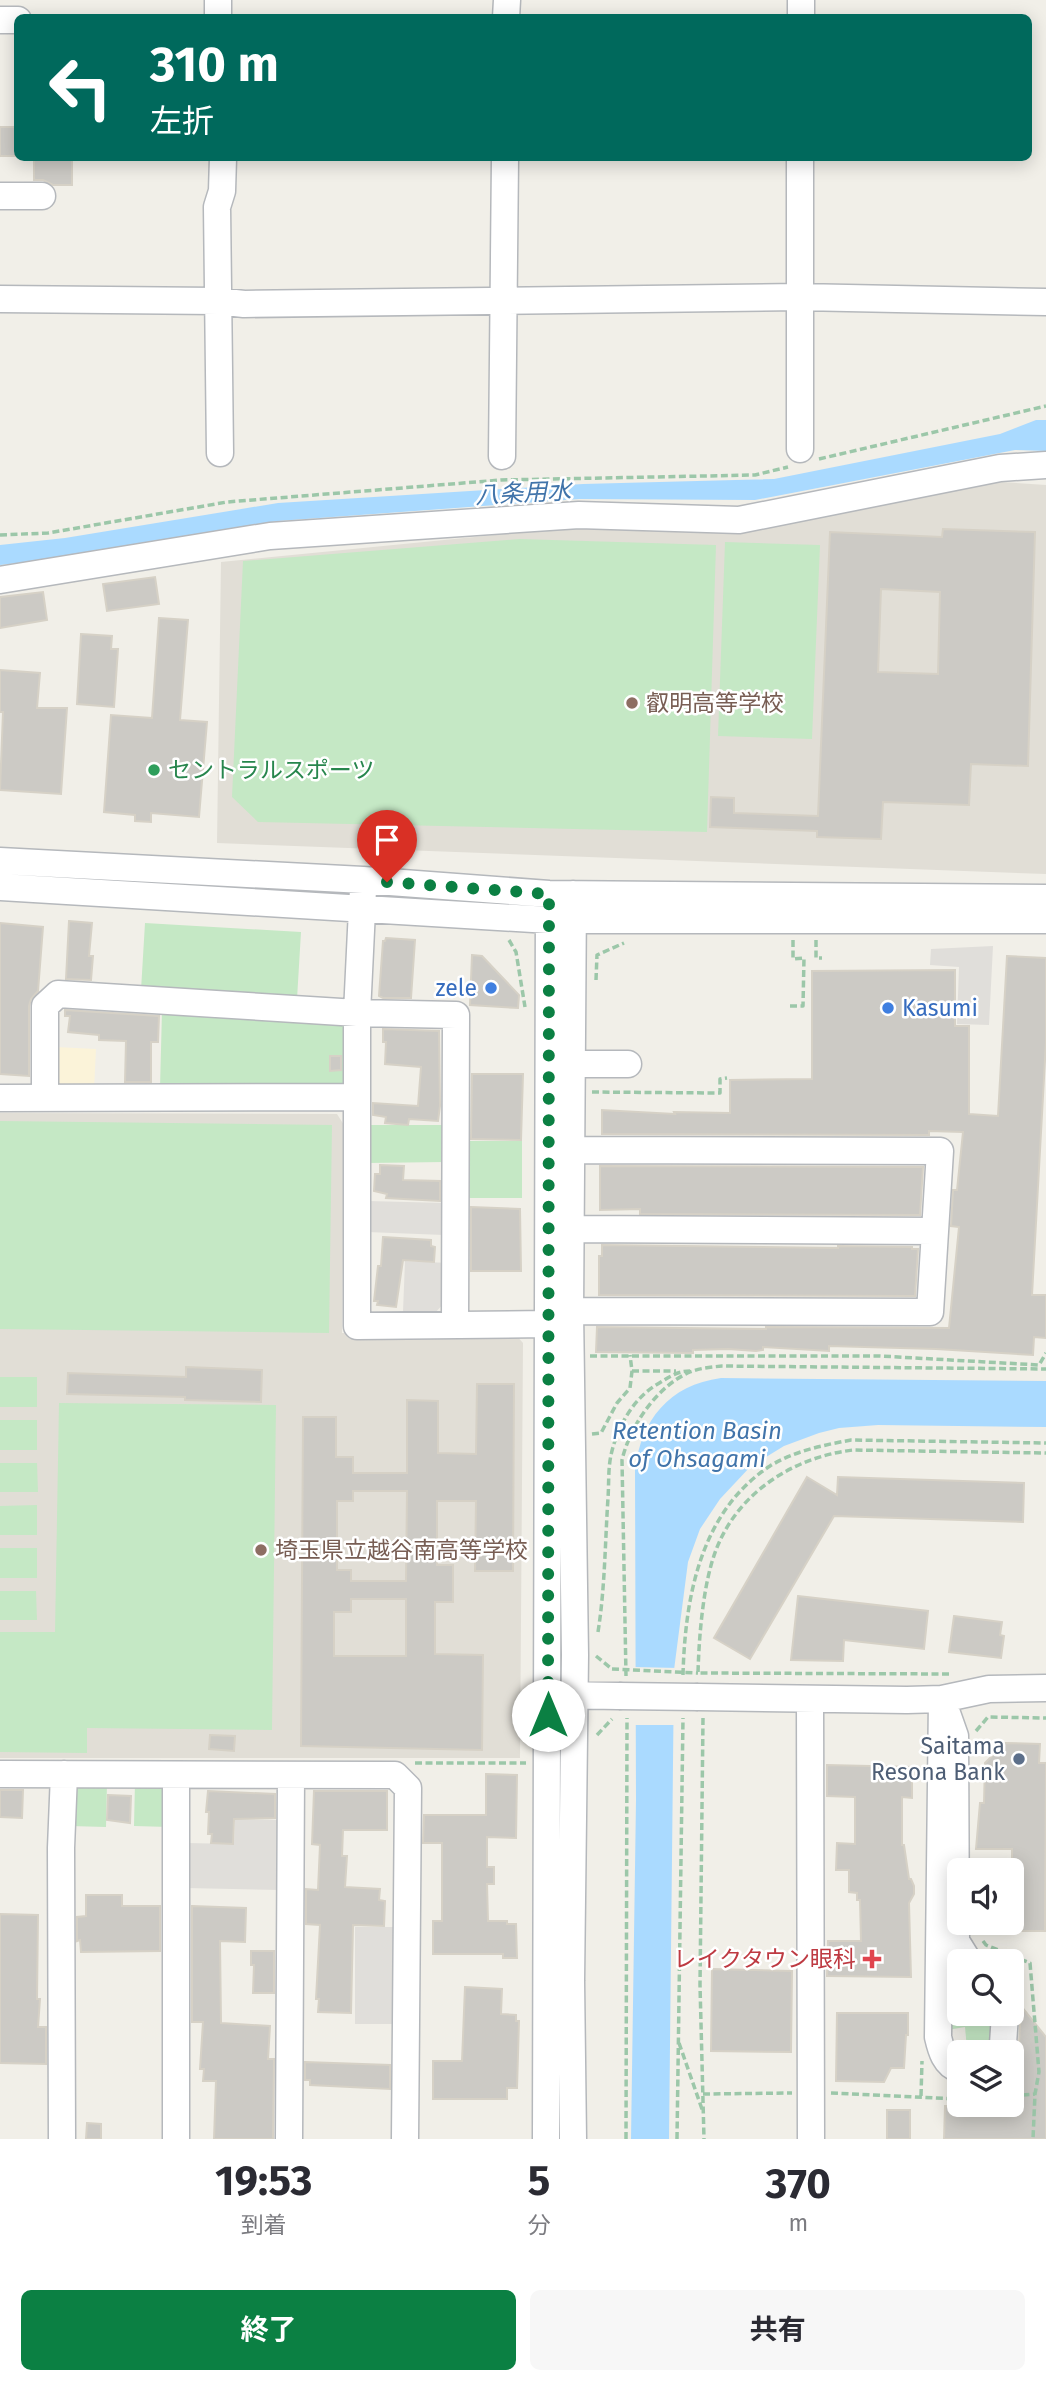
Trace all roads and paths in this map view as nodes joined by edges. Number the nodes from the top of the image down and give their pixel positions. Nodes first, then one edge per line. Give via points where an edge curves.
1 (223, 161) edge
2 (505, 161) edge
3 (800, 161) edge
4 (0, 195) edge
5 (42, 196) dead end
6 (799, 297) junction
7 (0, 299) edge
8 (503, 300) junction
9 (217, 301) junction
10 (1046, 302) edge
11 (1046, 405) edge
12 (220, 453) dead end
13 (502, 456) dead end
14 (801, 459) junction
15 (1046, 465) edge
16 (0, 536) edge
17 (0, 580) edge
18 (0, 861) edge
19 (363, 880) junction
20 (0, 887) edge
21 (1046, 898) edge
22 (362, 907) junction
23 (561, 907) junction
24 (1046, 920) edge
25 (506, 936) dead end
26 (793, 940) dead end
27 (816, 940) dead end
28 (804, 958) junction
29 (816, 958) junction
30 (822, 958) dead end
31 (790, 1006) dead end
32 (357, 1013) junction
33 (527, 1015) dead end
34 (572, 1064) junction
35 (628, 1064) dead end
36 (727, 1079) dead end
37 (592, 1092) dead end
38 (358, 1097) junction
39 (0, 1098) edge
40 (45, 1098) junction
41 (573, 1150) junction
42 (571, 1229) junction
43 (935, 1231) junction
44 (559, 1317) junction
45 (455, 1325) junction
46 (1046, 1353) edge
47 (630, 1355) junction
48 (589, 1356) dead end
49 (1046, 1369) edge
50 (632, 1371) junction
51 (678, 1371) junction
52 (693, 1371) junction
53 (590, 1434) dead end
54 (1046, 1453) edge
55 (596, 1643) dead end
56 (594, 1654) dead end
57 (946, 1686) junction
58 (1046, 1688) edge
59 (548, 1695) junction
60 (575, 1695) junction
61 (699, 1696) junction
62 (810, 1699) junction
63 (621, 1701) junction
64 (1046, 1706) edge
65 (1046, 1717) edge
66 (596, 1736) dead end
67 (971, 1737) dead end
68 (0, 1774) edge
69 (64, 1774) junction
70 (177, 1775) junction
71 (291, 1775) junction
72 (979, 1935) edge
73 (961, 1949) edge
74 (947, 1994) edge
75 (937, 2012) junction
76 (678, 2040) dead end
77 (947, 2059) edge
78 (1035, 2094) junction
79 (1024, 2095) edge
80 (705, 2117) junction
81 (62, 2139) edge
82 (176, 2139) edge
83 (289, 2139) edge
84 (405, 2139) edge
85 (546, 2139) edge
86 (573, 2139) edge
87 (626, 2139) edge
88 (704, 2139) edge
89 (811, 2139) edge
90 (1033, 2139) edge

1 - 9 street via 222,191 216,207
2 - 8 street
3 - 6 street
4 - 5 street
6 - 8 street
6 - 10 street
6 - 14 street
7 - 9 street
8 - 9 street
8 - 13 street
9 - 12 street
11 - 14 path
14 - 16 path via 755,475 501,480 227,502 48,533
15 - 17 street via 1000,468 739,520 579,514 270,536
18 - 19 street
19 - 22 street
19 - 23 street
20 - 22 street
21 - 23 street
22 - 23 street
22 - 32 street
23 - 24 street
23 - 34 street
23 - 44 street
25 - 33 path via 516,952
26 - 28 path via 793,958
27 - 29 path
28 - 29 path
28 - 31 path via 803,1006
29 - 30 path
32 - 38 street
32 - 40 street via 58,994 45,1006
32 - 45 street via 456,1015
34 - 35 street
34 - 41 street
36 - 37 path via 720,1079 720,1093
38 - 40 street
38 - 45 street via 357,1326
39 - 40 street
41 - 42 street
41 - 43 street via 940,1151
42 - 43 street
42 - 44 street
43 - 44 street via 930,1312
44 - 45 street
44 - 59 street
44 - 60 street
46 - 47 path via 1039,1366 880,1356
47 - 48 path
47 - 50 path
49 - 52 path via 722,1366
50 - 51 path
50 - 53 path via 630,1388 601,1433
51 - 52 path
51 - 55 path via 634,1404 618,1431 611,1457
52 - 63 path via 652,1403 633,1428 622,1460
54 - 61 path via 853,1450 781,1472 745,1503 716,1550 702,1614
56 - 61 path, bridge via 612,1669
57 - 58 street
57 - 61 path
57 - 62 street
57 - 64 street via 988,1706
57 - 73 street via 954,1736 956,1941
57 - 75 street
59 - 60 street
59 - 85 street
60 - 63 street
60 - 86 street
61 - 62 street
61 - 63 street, bridge
61 - 80 path
62 - 89 street
63 - 66 path
63 - 87 path
65 - 67 path via 988,1717
68 - 69 street
69 - 70 street
69 - 81 street
70 - 71 street
70 - 82 street
71 - 83 street
71 - 84 street via 395,1774 408,1788
72 - 78 path via 986,1945 1030,1963 1039,2074
74 - 75 street
75 - 77 street via 937,2036
76 - 80 path
78 - 79 path
78 - 90 path
80 - 88 path

